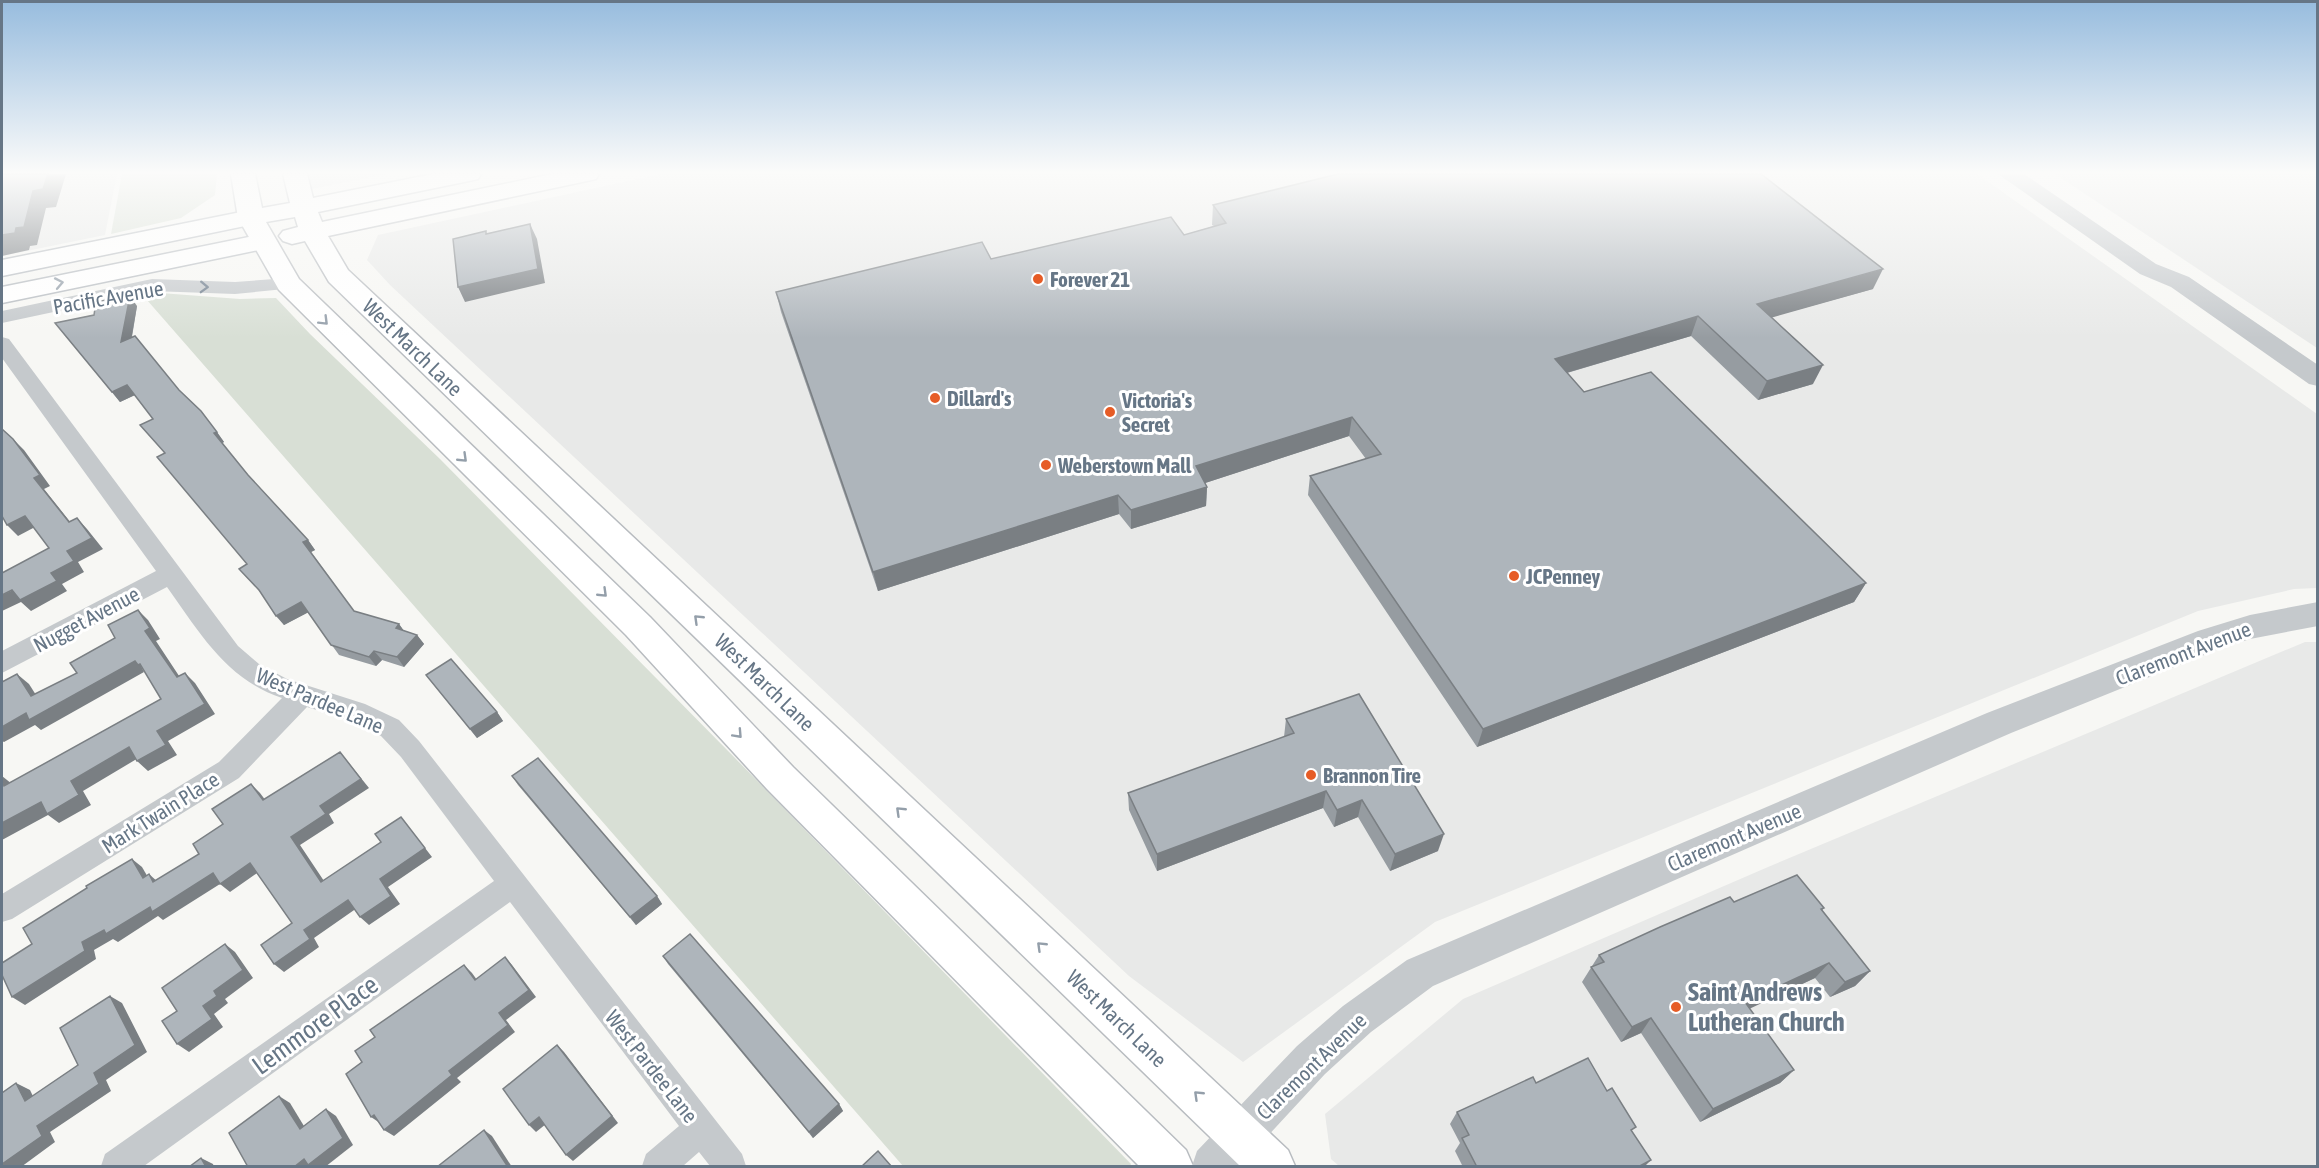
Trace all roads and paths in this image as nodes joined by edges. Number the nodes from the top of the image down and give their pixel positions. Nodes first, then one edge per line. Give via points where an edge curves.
1 (264, 229) edge
2 (311, 229) edge
3 (2089, 229) edge
4 (2118, 229) edge
5 (257, 230) junction
6 (2, 268) edge
7 (2180, 282) junction
8 (288, 284) junction
9 (2, 295) edge
10 (2, 317) edge
11 (2, 344) edge
12 (2318, 378) edge
13 (170, 574) junction
14 (2318, 614) edge
15 (2, 663) edge
16 (302, 695) junction
17 (513, 884) junction
18 (2, 909) edge
19 (701, 1129) junction
20 (1226, 1151) edge
21 (117, 1167) edge
22 (658, 1167) edge
23 (730, 1167) edge
24 (1170, 1167) edge
25 (1272, 1167) edge

1 - 5 main road
20 -> 2 main road, West March Lane via 338,276
3 - 7 street via 2148,269
4 - 7 street via 2168,263
5 - 6 main road
5 - 8 main road, West March Lane
9 -> 5 main road
7 - 12 street
10 -> 8 street, Pacific Avenue via 152,285 235,288
8 -> 24 main road, West March Lane via 638,626 780,778
11 - 13 street, West Pardee Lane
13 - 15 street, Nugget Avenue
13 - 16 street, West Pardee Lane via 229,653 250,671
14 - 20 street, Claremont Avenue via 2250,627 2210,640 2000,723 1420,973 1357,1019 1311,1060
16 - 17 street, West Pardee Lane via 356,712 390,728
16 - 18 street, Mark Twain Place via 228,770
17 - 19 street, West Pardee Lane
17 - 21 street, Lemmore Place
19 - 22 street
19 - 23 street, West Pardee Lane
20 - 25 main road, West March Lane

